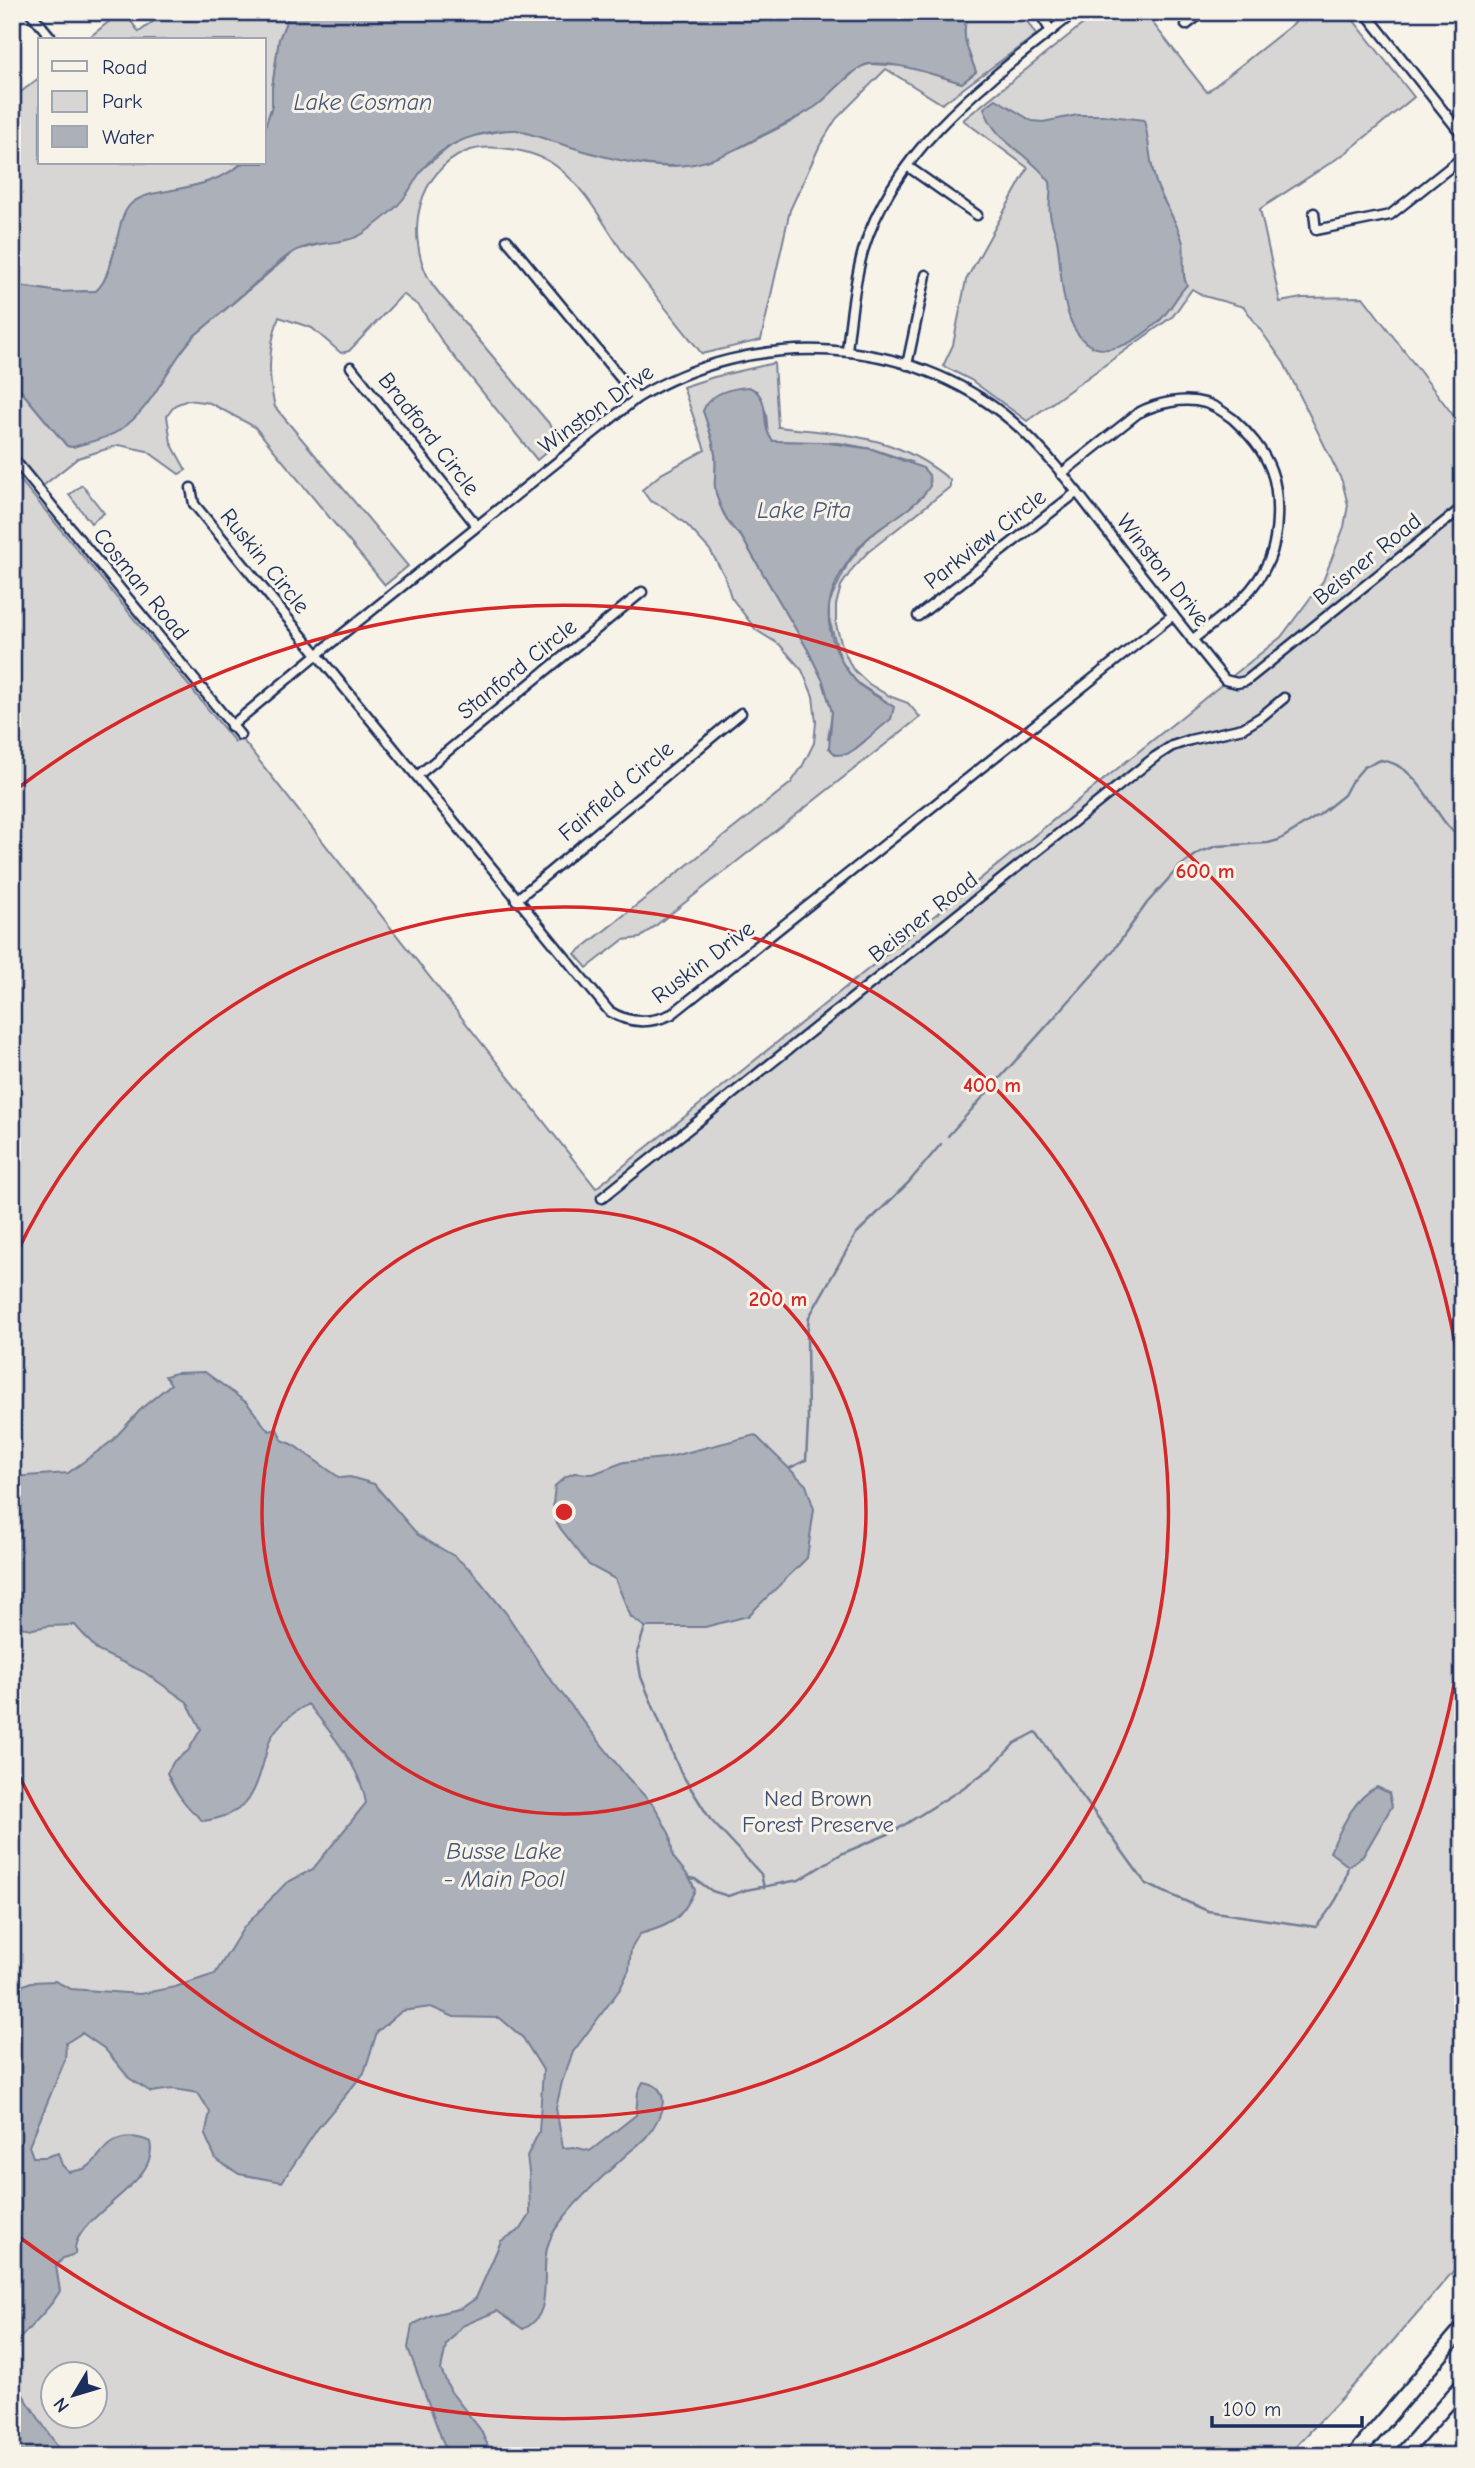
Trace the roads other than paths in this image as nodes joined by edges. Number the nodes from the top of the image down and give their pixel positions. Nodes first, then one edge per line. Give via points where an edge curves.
1 (30, 12) edge
2 (1039, 12) edge
3 (1075, 12) edge
4 (1203, 12) edge
5 (1365, 12) edge
6 (1186, 25) dead end
7 (1051, 31) junction
8 (51, 38) edge
9 (1463, 136) edge
10 (1463, 157) edge
11 (907, 166) junction
12 (1314, 214) dead end
13 (977, 215) dead end
14 (507, 240) dead end
15 (926, 275) dead end
16 (847, 351) junction
17 (907, 365) junction
18 (351, 367) dead end
19 (637, 398) junction
20 (12, 457) edge
21 (1061, 474) junction
22 (191, 488) dead end
23 (1077, 492) junction
24 (1463, 507) edge
25 (477, 526) junction
26 (642, 592) dead end
27 (1173, 615) junction
28 (918, 616) dead end
29 (1192, 640) junction
30 (316, 655) junction
31 (1225, 680) joint
32 (1284, 698) dead end
33 (741, 713) dead end
34 (232, 726) junction
35 (240, 735) dead end
36 (417, 776) junction
37 (516, 900) junction
38 (602, 1198) dead end
39 (1463, 2328) edge
40 (1463, 2385) edge
41 (1354, 2456) edge
42 (1401, 2456) edge

1 - 8 street
2 - 7 street
3 - 7 street
4 - 6 street
5 - 9 street
7 - 11 street via 949,117
10 - 12 street via 1390,215 1317,230
11 - 13 street
11 - 16 street via 884,202 863,251
14 - 19 street
15 - 17 street
16 - 17 street, Winston Drive
16 - 19 street, Winston Drive via 757,353 679,375
17 - 21 street, Winston Drive via 986,402 1014,423
18 - 25 street, Bradford Circle
19 - 25 street, Winston Drive
20 - 34 street, Cosman Road
21 - 23 street, Winston Drive
21 - 29 street via 1138,413 1184,401 1207,403 1225,412 1260,449 1272,471 1277,505 1271,556 1246,597
22 - 30 street, Ruskin Circle via 194,504
23 - 27 street, Winston Drive
23 - 28 street, Parkview Circle
24 - 31 street, Beisner Road via 1246,681
25 - 30 street, Winston Drive
26 - 36 street, Stanford Circle
27 - 29 street, Winston Drive
27 - 37 street, Ruskin Drive via 672,1014 656,1021 621,1018 609,1011
29 - 31 street, Winston Drive
30 - 34 street, Winston Drive
30 - 36 street, Ruskin Drive
32 - 38 street, Beisner Road via 1242,729 1189,740 1155,757
33 - 37 street, Fairfield Circle
34 - 35 street, Cosman Road
36 - 37 street, Ruskin Drive
39 - 41 highway
40 - 42 highway

